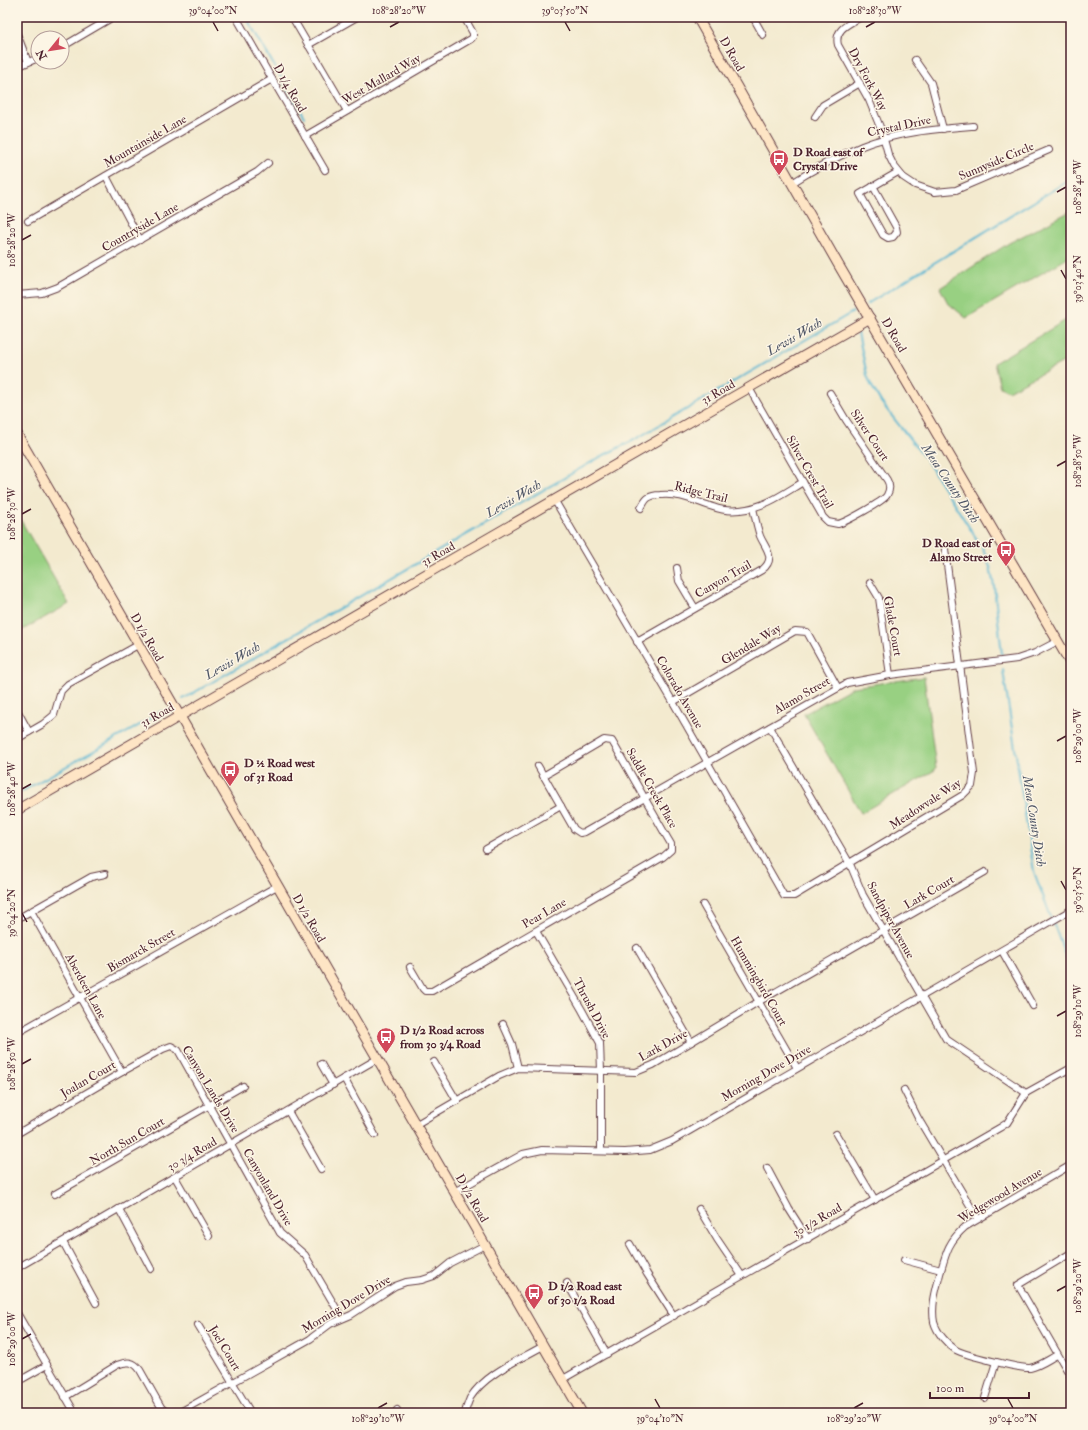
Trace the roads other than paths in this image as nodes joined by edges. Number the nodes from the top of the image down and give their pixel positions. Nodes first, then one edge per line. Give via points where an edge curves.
1 (113, 17) edge
2 (236, 17) edge
3 (292, 17) edge
4 (357, 17) edge
5 (464, 17) edge
6 (697, 17) edge
7 (753, 17) edge
8 (861, 17) edge
9 (17, 34) edge
10 (763, 35) dead end
11 (70, 42) edge
12 (308, 45) junction
13 (915, 60) dead end
14 (28, 62) joint
15 (17, 67) edge
16 (272, 79) junction
17 (860, 83) junction
18 (347, 111) junction
19 (815, 117) dead end
20 (973, 126) dead end
21 (943, 129) junction
22 (305, 136) junction
23 (884, 139) junction
24 (1049, 150) dead end
25 (268, 163) dead end
26 (325, 170) dead end
27 (898, 172) junction
28 (106, 176) junction
29 (792, 183) junction
30 (873, 186) junction
31 (28, 221) dead end
32 (140, 240) junction
33 (17, 295) edge
34 (870, 318) junction
35 (749, 388) junction
36 (830, 393) dead end
37 (17, 434) edge
38 (803, 482) junction
39 (890, 489) joint
40 (555, 501) junction
41 (641, 508) dead end
42 (753, 508) junction
43 (945, 550) dead end
44 (677, 568) dead end
45 (870, 583) dead end
46 (695, 608) junction
47 (1058, 641) junction
48 (638, 642) junction
49 (138, 645) junction
50 (1071, 664) edge
51 (960, 667) junction
52 (890, 675) junction
53 (838, 688) junction
54 (673, 702) junction
55 (17, 710) edge
56 (179, 716) junction
57 (770, 727) junction
58 (29, 732) junction
59 (17, 739) edge
60 (708, 763) junction
61 (538, 766) dead end
62 (543, 776) junction
63 (646, 798) junction
64 (561, 806) junction
65 (17, 810) edge
66 (486, 849) dead end
67 (671, 850) joint
68 (850, 864) junction
69 (984, 872) dead end
70 (106, 874) dead end
71 (277, 886) junction
72 (784, 896) joint
73 (703, 905) dead end
74 (1071, 910) edge
75 (31, 911) junction
76 (17, 919) edge
77 (884, 930) junction
78 (536, 931) junction
79 (637, 948) dead end
80 (1002, 951) junction
81 (410, 967) dead end
82 (80, 997) junction
83 (922, 997) junction
84 (758, 1002) junction
85 (1033, 1006) dead end
86 (503, 1024) dead end
87 (17, 1033) edge
88 (692, 1042) junction
89 (171, 1046) joint
90 (377, 1059) junction
91 (434, 1062) dead end
92 (321, 1064) dead end
93 (518, 1068) junction
94 (797, 1068) junction
95 (1071, 1068) edge
96 (601, 1071) junction
97 (122, 1072) junction
98 (344, 1078) junction
99 (333, 1084) junction
100 (243, 1086) dead end
101 (904, 1090) dead end
102 (1026, 1093) junction
103 (457, 1101) junction
104 (209, 1106) junction
105 (288, 1111) junction
106 (415, 1125) junction
107 (17, 1132) edge
108 (836, 1134) dead end
109 (375, 1135) dead end
110 (231, 1144) junction
111 (601, 1151) junction
112 (943, 1161) junction
113 (1071, 1165) edge
114 (767, 1168) dead end
115 (321, 1169) dead end
116 (175, 1176) junction
117 (454, 1192) junction
118 (55, 1194) dead end
119 (875, 1200) junction
120 (699, 1208) dead end
121 (119, 1209) junction
122 (978, 1219) junction
123 (209, 1236) dead end
124 (808, 1239) junction
125 (63, 1242) junction
126 (630, 1244) dead end
127 (485, 1245) junction
128 (1071, 1253) edge
129 (904, 1260) dead end
130 (17, 1268) edge
131 (151, 1269) dead end
132 (941, 1270) junction
133 (742, 1276) junction
134 (567, 1283) dead end
135 (96, 1303) dead end
136 (17, 1313) edge
137 (674, 1316) junction
138 (342, 1318) junction
139 (198, 1325) dead end
140 (543, 1346) junction
141 (607, 1354) junction
142 (1057, 1355) junction
143 (996, 1362) junction
144 (47, 1364) junction
145 (1071, 1377) edge
146 (563, 1379) junction
147 (17, 1382) edge
148 (232, 1382) junction
149 (65, 1397) junction
150 (985, 1398) dead end
151 (75, 1413) edge
152 (250, 1413) edge
153 (464, 1413) edge
154 (582, 1413) edge

1 - 11 street
2 - 16 street, D 1/4 Road
3 - 12 street
4 - 12 street
5 - 18 street, West Mallard Way via 473,33 468,41
6 - 29 street, D Road
7 - 10 street
8 - 17 street, Dry Fork Way via 841,29 837,38 839,48
9 - 14 street
12 - 18 street
13 - 21 street via 930,83
14 - 15 street
16 - 22 street, D 1/4 Road
16 - 28 street, Mountainside Lane
17 - 19 street via 823,105
17 - 23 street, Dry Fork Way via 876,115
18 - 22 street, West Mallard Way
20 - 21 street, Crystal Drive
21 - 23 street, Crystal Drive
22 - 26 street, D 1/4 Road
23 - 27 street, Sunnyside Circle
23 - 29 street, Crystal Drive via 862,146 818,167
24 - 27 street, Sunnyside Circle via 949,192 921,188
25 - 32 street, Countryside Lane via 258,172
27 - 30 street
28 - 31 street, Mountainside Lane
28 - 32 street
29 - 34 street, D Road
30 - 30 street via 860,194 883,235 893,237 897,232 896,227
32 - 33 street, Countryside Lane via 58,287 42,293
34 - 35 street, 31 Road
34 - 47 street, D Road
35 - 38 street, Silver Crest Trail
35 - 40 street, 31 Road
36 - 39 street, Silver Court via 888,480
37 - 49 street, D 1/2 Road
38 - 39 street, Silver Crest Trail via 823,517 835,524 842,523 884,499
38 - 42 street, Ridge Trail via 770,502
40 - 48 street, Colorado Avenue
40 - 56 street, 31 Road
41 - 42 street, Ridge Trail via 648,498 670,494 713,508
42 - 46 street, Canyon Trail via 760,536 769,552 767,565
43 - 51 street, Meadowvale Way
44 - 46 street via 679,581
45 - 52 street, Glade Court via 879,598
46 - 48 street, Canyon Trail
47 - 50 street, D Road
47 - 51 street, Alamo Street via 1026,657
48 - 54 street, Colorado Avenue
49 - 56 street, D 1/2 Road
49 - 58 street via 68,684 61,691 54,715
51 - 52 street, Alamo Street
51 - 68 street, Meadowvale Way via 974,773 972,786 963,795
52 - 53 street, Alamo Street via 852,681
53 - 54 street, Glendale Way via 807,632 795,630
53 - 57 street, Alamo Street
54 - 60 street, Colorado Avenue
55 - 58 street
56 - 65 street, 31 Road
56 - 71 street, D 1/2 Road
57 - 60 street, Alamo Street
57 - 68 street, Sandpiper Avenue
58 - 59 street
60 - 63 street, Alamo Street
60 - 72 street, Colorado Avenue
61 - 62 street
62 - 63 street, Saddle Creek Place via 604,740 610,740
62 - 64 street
63 - 64 street, Alamo Street via 588,831 580,832 574,829
63 - 67 street, Saddle Creek Place via 671,844
64 - 66 street
67 - 78 street, Pear Lane
68 - 72 street, Meadowvale Way via 794,896
68 - 77 street, Sandpiper Avenue via 863,895
69 - 77 street, Lark Court
70 - 75 street via 91,877
71 - 82 street, Bismarck Street
71 - 90 street, D 1/2 Road
73 - 84 street, Hummingbird Court
74 - 80 street, Morning Dove Drive
75 - 76 street
75 - 82 street, Aberdeen Lane
77 - 83 street, Sandpiper Avenue
77 - 84 street, Lark Drive
78 - 81 street, Pear Lane via 432,991 425,991
78 - 96 street, Thrush Drive via 600,1042
79 - 88 street
80 - 83 street, Morning Dove Drive
80 - 85 street
82 - 87 street, Bismarck Street
82 - 97 street, Aberdeen Lane
83 - 94 street, Morning Dove Drive
83 - 102 street, Sandpiper Avenue via 946,1039
84 - 88 street, Lark Drive
84 - 94 street, Hummingbird Court
86 - 93 street via 512,1044
88 - 96 street, Lark Drive via 636,1072
89 - 97 street, Joalan Court
89 - 104 street, Canyon Lands Drive via 178,1050
90 - 98 street, 30 3/4 Road
90 - 106 street, D 1/2 Road
91 - 103 street
92 - 99 street
93 - 96 street, Lark Drive
93 - 103 street, Lark Drive via 499,1076
94 - 111 street, Morning Dove Drive via 672,1141 650,1150
95 - 102 street, 30 1/2 Road
96 - 111 street, Thrush Drive
97 - 107 street, Joalan Court
98 - 99 street, 30 3/4 Road
98 - 109 street
99 - 105 street, 30 3/4 Road
100 - 104 street, North Sun Court
101 - 112 street
102 - 112 street, 30 1/2 Road via 1007,1123
103 - 106 street, Lark Drive
104 - 110 street, Canyon Lands Drive
104 - 118 street, North Sun Court
105 - 110 street, 30 3/4 Road
105 - 115 street
106 - 117 street, D 1/2 Road
108 - 119 street
110 - 116 street, 30 3/4 Road
110 - 138 street, Canyonland Drive via 280,1233 305,1255
111 - 117 street, Morning Dove Drive via 542,1150 523,1154
112 - 119 street, 30 1/2 Road
112 - 122 street
113 - 122 street, Wedgewood Avenue
114 - 124 street
116 - 121 street, 30 3/4 Road
116 - 123 street
117 - 127 street, D 1/2 Road
119 - 124 street, 30 1/2 Road
120 - 133 street
121 - 125 street, 30 3/4 Road
121 - 131 street
122 - 132 street, Wedgewood Avenue via 954,1236
124 - 133 street, 30 1/2 Road
125 - 130 street, 30 3/4 Road
125 - 135 street
126 - 137 street
127 - 138 street, Morning Dove Drive via 450,1263 434,1276 395,1286 351,1315
127 - 140 street, D 1/2 Road
128 - 142 street via 1018,1285
129 - 132 street
132 - 143 street, Wedgewood Avenue via 933,1299 934,1322 939,1331 946,1342 957,1350
133 - 137 street, 30 1/2 Road
134 - 141 street
136 - 144 street
137 - 141 street, 30 1/2 Road
138 - 148 street, Morning Dove Drive via 310,1339
139 - 148 street, Joel Court
140 - 146 street, D 1/2 Road
140 - 153 street via 489,1377 478,1387
141 - 146 street, 30 1/2 Road
142 - 143 street, Wedgewood Avenue via 1028,1368
142 - 145 street
143 - 150 street
144 - 147 street
144 - 149 street
146 - 154 street, D 1/2 Road
148 - 149 street, Morning Dove Drive via 180,1412 167,1413 138,1366 132,1362 125,1362
148 - 152 street, Joel Court
149 - 151 street

